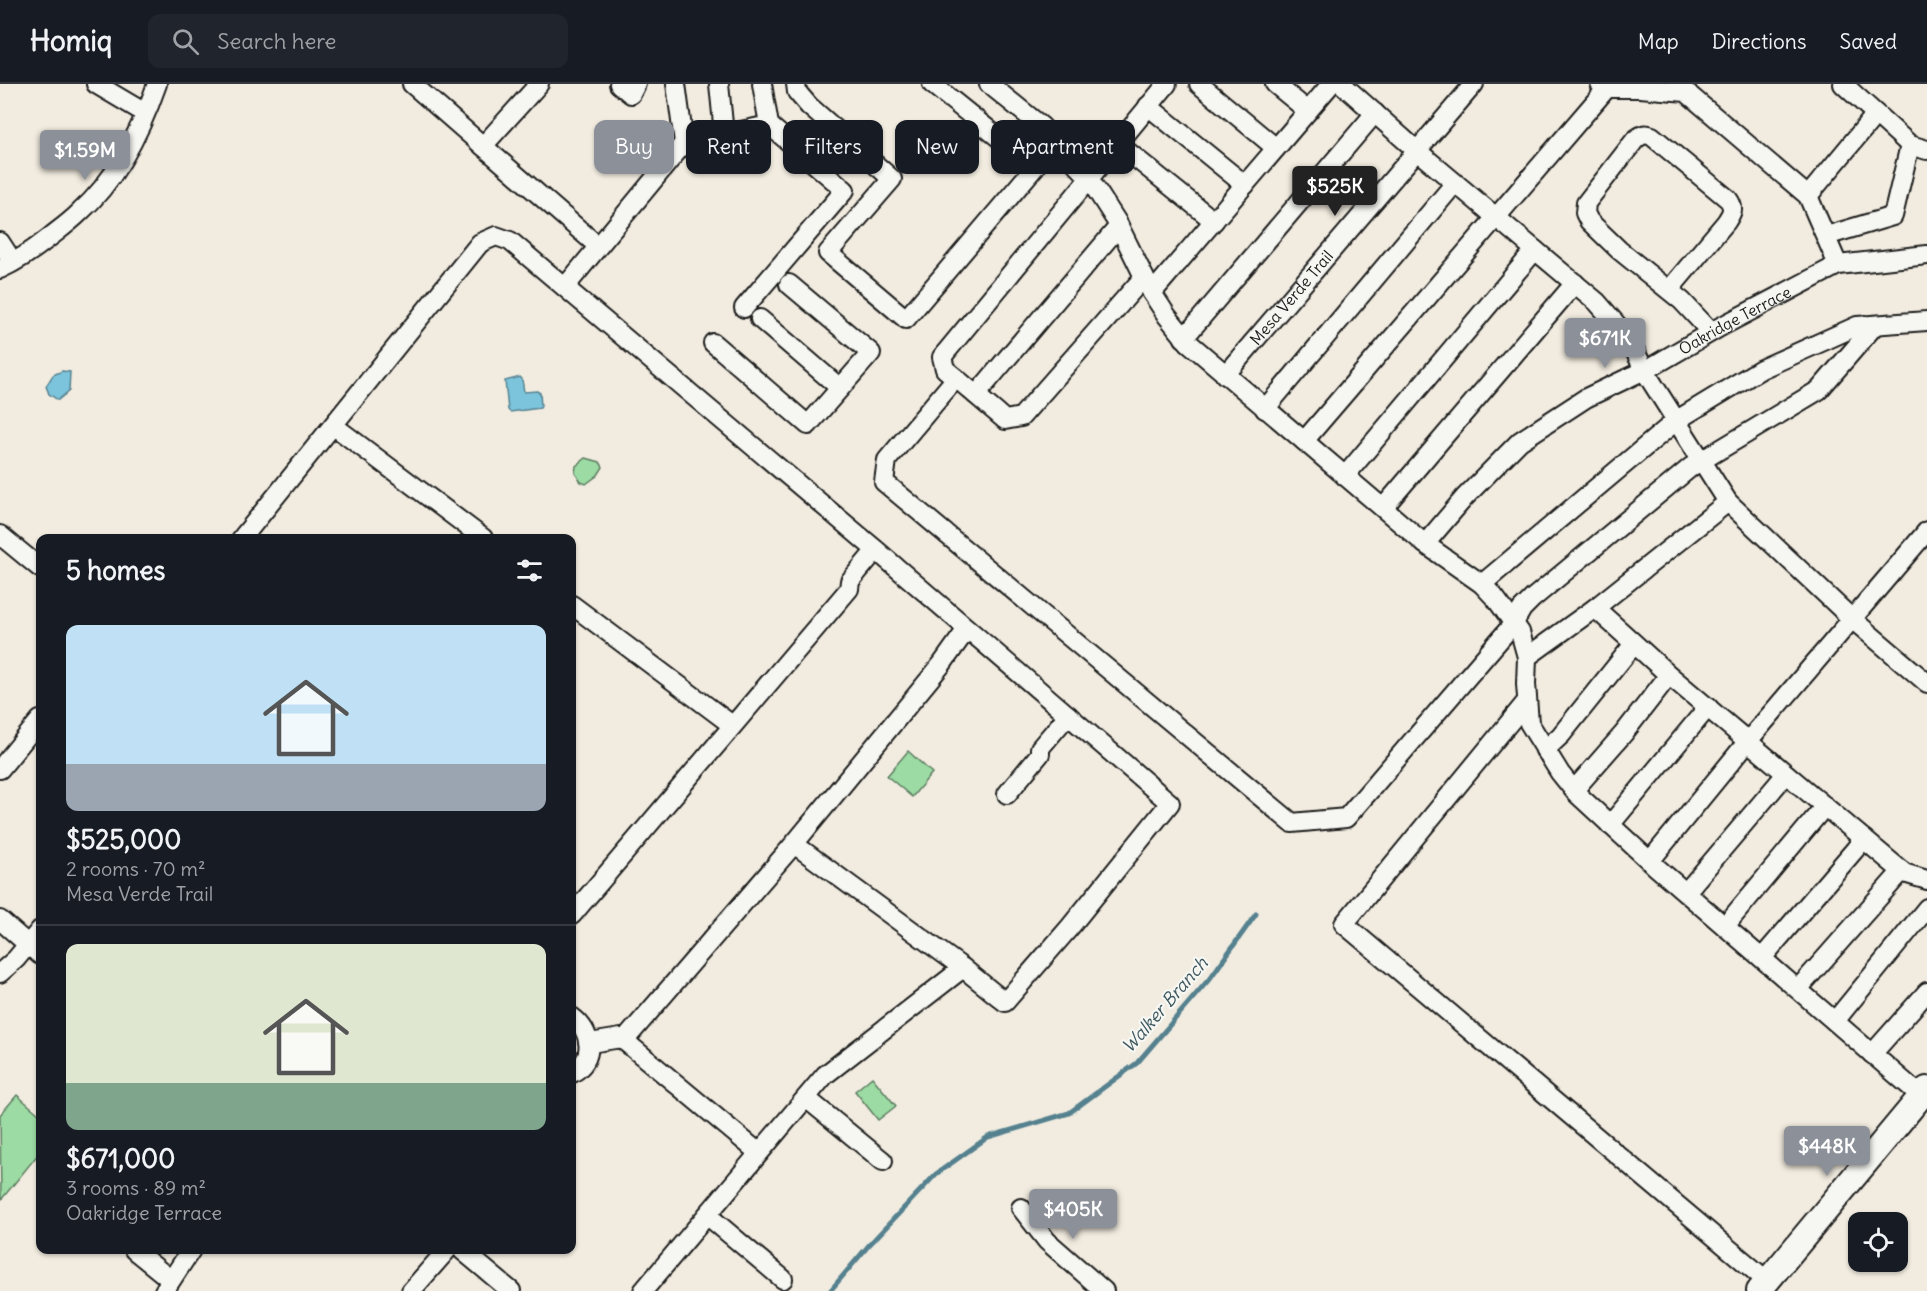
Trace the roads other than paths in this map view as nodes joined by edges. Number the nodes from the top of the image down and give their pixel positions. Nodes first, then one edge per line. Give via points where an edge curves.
1 (96, 84) edge
2 (157, 84) edge
3 (412, 84) edge
4 (539, 84) edge
5 (619, 84) edge
6 (636, 84) edge
7 (676, 84) edge
8 (719, 84) edge
9 (762, 84) edge
10 (796, 84) edge
11 (932, 84) edge
12 (989, 84) edge
13 (1167, 84) edge
14 (1199, 84) edge
15 (1275, 84) edge
16 (1331, 84) edge
17 (1342, 84) edge
18 (1474, 84) edge
19 (1843, 84) edge
20 (1604, 86) edge
21 (1641, 86) edge
22 (1690, 88) edge
23 (1148, 106) junction
24 (1308, 111) junction
25 (145, 113) junction
26 (1375, 113) junction
27 (1876, 114) junction
28 (723, 120) edge
29 (768, 120) edge
30 (1034, 120) edge
31 (1135, 122) edge
32 (771, 127) edge
33 (991, 132) edge
34 (684, 143) joint
35 (483, 146) junction
36 (1919, 147) edge
37 (1276, 148) junction
38 (1416, 150) junction
39 (1135, 157) edge
40 (1029, 174) edge
41 (1084, 174) edge
42 (1091, 174) edge
43 (1088, 178) junction
44 (1455, 183) junction
45 (1245, 185) junction
46 (1808, 196) junction
47 (1496, 217) junction
48 (1214, 221) junction
49 (1119, 226) junction
50 (1826, 236) junction
51 (0, 242) edge
52 (598, 246) junction
53 (1535, 250) junction
54 (1927, 255) edge
55 (1838, 265) junction
56 (7, 266) edge
57 (789, 284) dead end
58 (1575, 284) junction
59 (1148, 285) junction
60 (565, 287) junction
61 (1669, 290) junction
62 (744, 308) dead end
63 (760, 319) dead end
64 (1927, 321) edge
65 (1875, 324) junction
66 (1711, 332) junction
67 (1184, 338) junction
68 (713, 343) dead end
69 (1644, 370) junction
70 (1225, 375) junction
71 (956, 378) junction
72 (840, 388) junction
73 (976, 395) junction
74 (1265, 409) junction
75 (1677, 420) junction
76 (334, 426) junction
77 (1304, 441) junction
78 (1701, 459) junction
79 (1346, 476) junction
80 (1728, 502) junction
81 (1383, 508) junction
82 (1927, 531) edge
83 (245, 534) edge
84 (478, 534) edge
85 (0, 535) edge
86 (1425, 544) junction
87 (876, 550) junction
88 (36, 565) edge
89 (1482, 584) junction
90 (576, 608) edge
91 (1595, 608) junction
92 (1852, 619) junction
93 (1514, 623) junction
94 (967, 629) junction
95 (1634, 644) junction
96 (1527, 657) junction
97 (1669, 675) junction
98 (1927, 683) edge
99 (1527, 701) junction
100 (1708, 707) junction
101 (1068, 715) junction
102 (36, 725) edge
103 (732, 725) junction
104 (1748, 741) junction
105 (1545, 750) junction
106 (0, 769) edge
107 (1786, 774) junction
108 (1574, 790) junction
109 (1007, 794) dead end
110 (1826, 807) junction
111 (1610, 825) junction
112 (1864, 839) junction
113 (794, 844) junction
114 (1650, 861) junction
115 (1902, 871) junction
116 (1927, 880) edge
117 (1686, 892) junction
118 (1927, 908) edge
119 (576, 910) edge
120 (0, 920) edge
121 (1725, 926) junction
122 (34, 949) edge
123 (1762, 958) junction
124 (963, 968) junction
125 (0, 973) edge
126 (1798, 990) junction
127 (1927, 992) edge
128 (576, 1020) edge
129 (1835, 1022) junction
130 (624, 1041) junction
131 (590, 1043) junction
132 (1872, 1054) junction
133 (576, 1071) edge
134 (1924, 1093) edge
135 (806, 1098) junction
136 (759, 1153) junction
137 (884, 1161) dead end
138 (1021, 1208) dead end
139 (707, 1215) junction
140 (138, 1254) edge
141 (188, 1254) edge
142 (443, 1254) edge
143 (467, 1254) edge
144 (783, 1279) dead end
145 (167, 1286) edge
146 (1763, 1286) edge
147 (411, 1291) edge
148 (511, 1291) edge
149 (643, 1291) edge
150 (1104, 1291) edge

1 - 25 street
2 - 25 street
3 - 35 street
4 - 35 street
5 - 6 street via 631,94
7 - 34 street
8 - 28 street
9 - 29 street
10 - 40 street via 797,92 809,106 892,178 828,254 906,319
11 - 33 street
12 - 30 street
13 - 23 street
14 - 37 street
15 - 24 street
16 - 24 street
17 - 26 street
18 - 38 street, Mesa Verde Trail
19 - 27 street
20 - 21 street
20 - 47 street
21 - 22 street
22 - 46 street
23 - 31 street
23 - 45 street
24 - 37 street
25 - 56 street via 127,153 81,213
26 - 38 street
26 - 67 street
27 - 36 street
27 - 46 street
32 - 62 street via 845,190
34 - 52 street
35 - 52 street
36 - 50 street via 1893,216
37 - 45 street
38 - 44 street
38 - 70 street, Mesa Verde Trail
39 - 48 street
41 - 43 street
42 - 43 street
43 - 49 street
43 - 71 street via 942,357 945,369
44 - 47 street
44 - 74 street
45 - 48 street
46 - 50 street
47 - 53 street
47 - 77 street
48 - 59 street
49 - 59 street
49 - 73 street
50 - 55 street
51 - 56 street
52 - 60 street
53 - 58 street
53 - 79 street
54 - 55 street, Oakridge Terrace
55 - 66 street, Oakridge Terrace
57 - 72 street via 871,353
58 - 69 street via 1597,302 1630,340
58 - 81 street
59 - 67 street
59 - 73 street via 1021,417 1005,420
60 - 76 street via 510,241 496,236 480,243
60 - 87 street
61 - 61 street via 1619,249 1585,213 1593,194 1635,140 1646,134 1733,205 1726,222
61 - 66 street
63 - 72 street
64 - 65 street
65 - 75 street via 1857,326 1761,369
65 - 78 street via 1819,390
66 - 69 street, Oakridge Terrace
67 - 70 street
68 - 72 street via 808,425
69 - 75 street
69 - 86 street, Oakridge Terrace via 1586,398 1520,441
70 - 74 street
71 - 73 street
71 - 93 street via 887,460 884,482 1292,823 1346,818
74 - 77 street
75 - 78 street
75 - 89 street
76 - 83 street
76 - 84 street
77 - 79 street
78 - 80 street
78 - 93 street via 1533,598
79 - 81 street
80 - 91 street
80 - 92 street
81 - 86 street
82 - 92 street
85 - 88 street
86 - 89 street
87 - 94 street
87 - 103 street via 850,581 849,589
89 - 93 street
90 - 103 street
91 - 95 street
91 - 96 street
92 - 98 street
92 - 104 street
93 - 96 street
94 - 101 street
94 - 113 street
95 - 97 street
95 - 105 street
96 - 99 street
97 - 100 street
97 - 108 street
99 - 105 street via 1529,723
99 - 146 street via 1344,924
100 - 104 street
100 - 111 street
101 - 109 street
101 - 124 street via 1170,802 1005,1002
102 - 106 street
103 - 119 street
104 - 107 street
104 - 114 street
105 - 108 street
107 - 110 street
107 - 117 street
108 - 111 street
110 - 112 street
110 - 121 street
111 - 114 street
112 - 115 street
112 - 123 street
113 - 124 street
113 - 130 street
114 - 117 street
115 - 116 street
115 - 126 street
117 - 121 street
118 - 129 street
120 - 122 street
121 - 123 street
122 - 125 street
123 - 126 street
124 - 135 street via 825,1076
126 - 129 street
127 - 132 street
128 - 131 street
129 - 132 street
130 - 131 street via 621,1038
130 - 136 street
131 - 133 street via 587,1057
132 - 134 street
134 - 146 main road
135 - 136 street
135 - 137 street
136 - 139 street
138 - 150 street via 1047,1241
139 - 144 street
139 - 149 street
140 - 145 street
141 - 145 street
142 - 147 street
143 - 148 street

